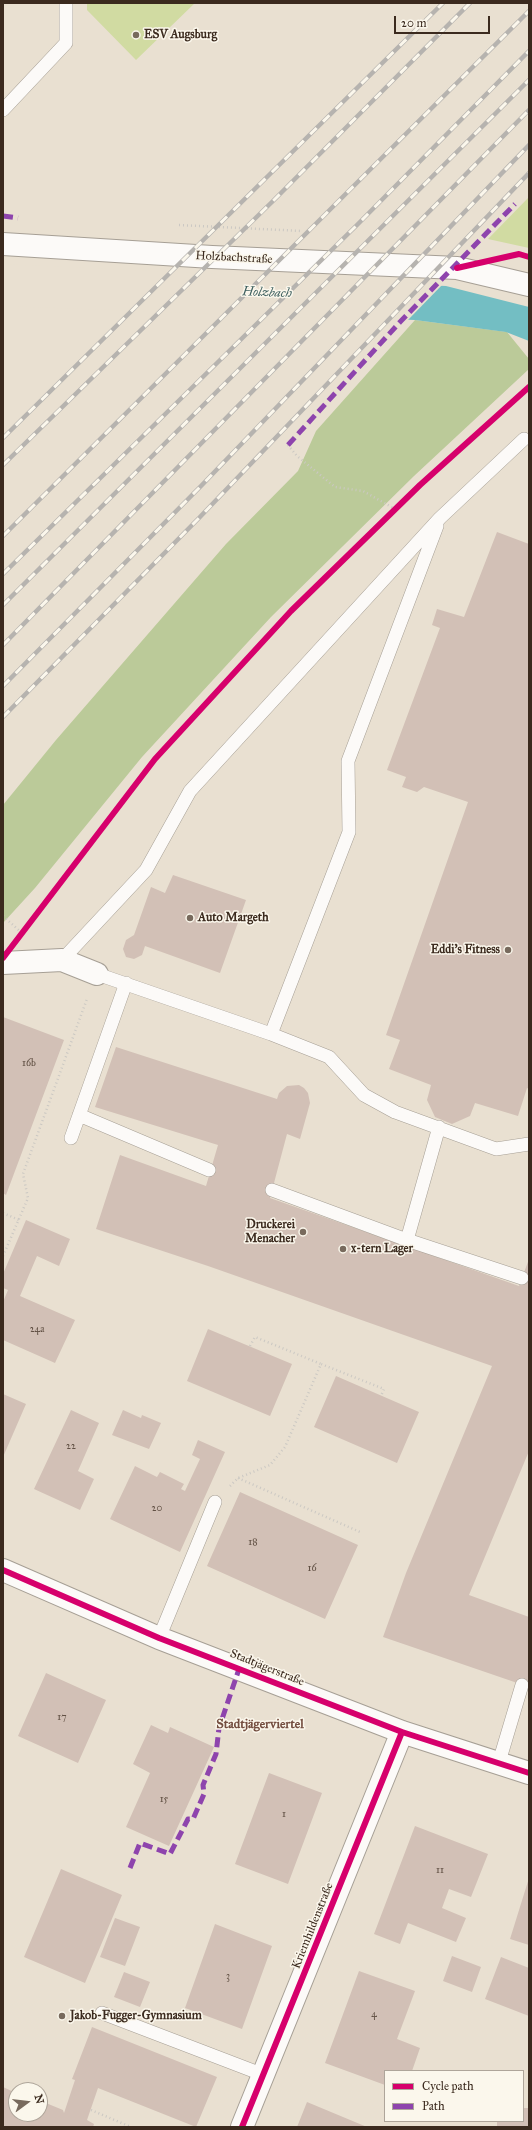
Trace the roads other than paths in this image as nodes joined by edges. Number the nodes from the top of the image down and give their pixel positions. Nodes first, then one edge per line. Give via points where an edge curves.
1 (66, 3) edge
2 (3, 110) edge
3 (3, 244) edge
4 (529, 285) edge
5 (524, 439) dead end
6 (440, 518) junction
7 (62, 960) junction
8 (3, 963) edge
9 (97, 974) joint
10 (126, 983) junction
11 (271, 1034) junction
12 (79, 1116) junction
13 (439, 1127) junction
14 (71, 1138) dead end
15 (529, 1144) edge
16 (209, 1170) dead end
17 (272, 1190) dead end
18 (407, 1240) junction
19 (522, 1278) dead end
20 (215, 1502) road end
21 (3, 1570) edge
22 (159, 1638) junction
23 (522, 1685) dead end
24 (402, 1732) junction
25 (499, 1762) junction
26 (529, 1773) edge
27 (102, 2013) dead end
28 (264, 2075) junction
29 (242, 2127) edge

1 - 2 lane via 66,43
3 - 4 street, Holzbachstraße via 457,268
5 - 6 lane
6 - 7 lane via 190,792 146,870
6 - 11 lane via 348,761 349,832
7 - 8 street
7 - 9 street
9 - 10 lane
10 - 11 lane
10 - 12 lane
11 - 13 lane via 329,1057 364,1095 395,1112
12 - 14 lane
12 - 16 lane
13 - 15 lane via 496,1149
13 - 18 lane
17 - 18 lane
18 - 19 lane
20 - 22 lane
21 - 22 street, Stadtjägerstraße
22 - 24 street, Stadtjägerstraße
23 - 25 lane
24 - 25 street, Stadtjägerstraße
24 - 28 street, Kriemhildenstraße
25 - 26 street, Stadtjägerstraße
27 - 28 lane
28 - 29 street, Kriemhildenstraße

